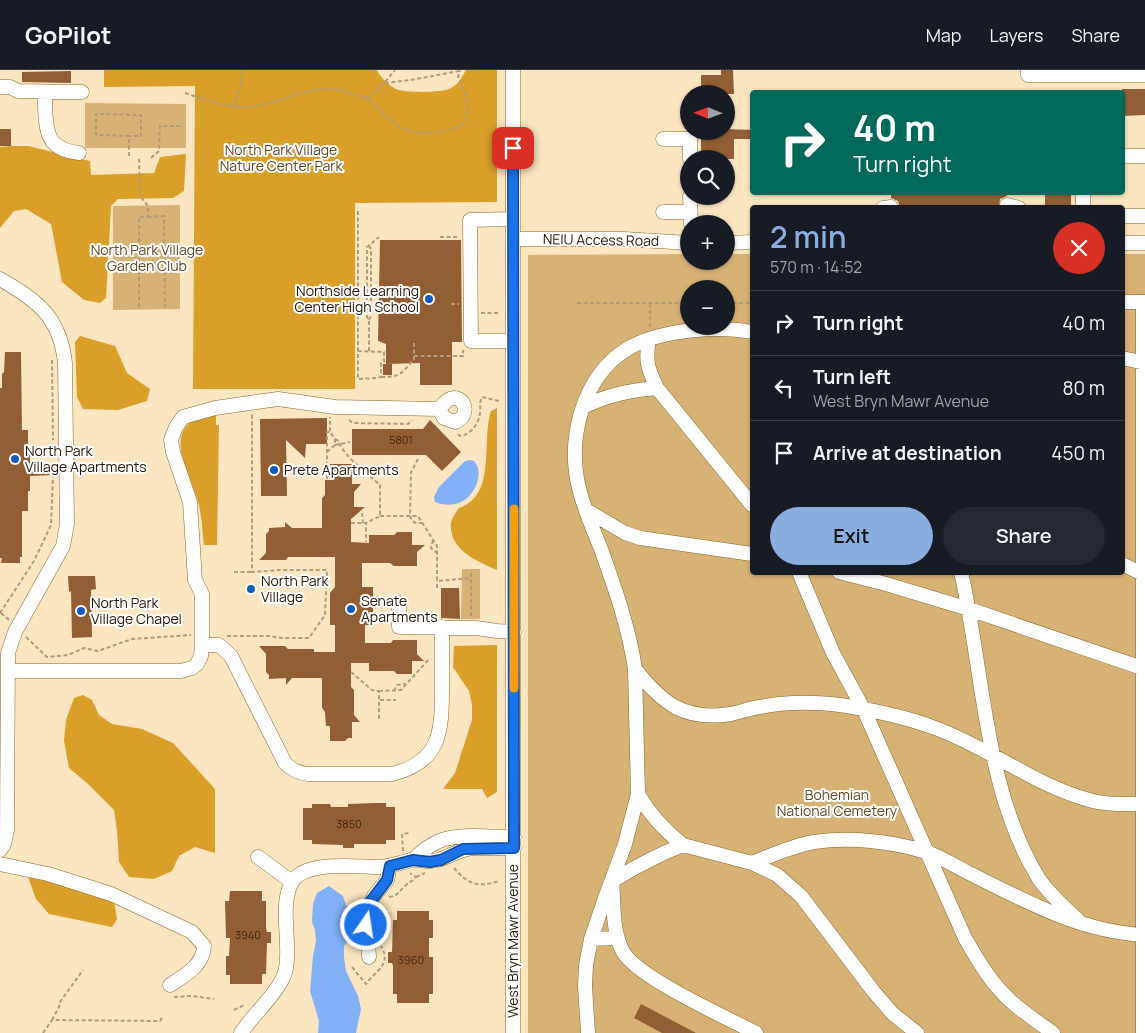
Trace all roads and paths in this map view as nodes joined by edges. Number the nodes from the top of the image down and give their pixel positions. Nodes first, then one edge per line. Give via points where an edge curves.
1 (242, 70) edge
2 (395, 70) edge
3 (460, 70) edge
4 (513, 70) edge
5 (1028, 70) edge
6 (1145, 74) edge
7 (385, 83) junction
8 (0, 87) edge
9 (45, 92) junction
10 (82, 92) dead end
11 (185, 93) dead end
12 (366, 99) junction
13 (234, 106) junction
14 (183, 126) dead end
15 (129, 136) junction
16 (663, 139) dead end
17 (690, 150) edge
18 (79, 153) dead end
19 (129, 156) dead end
20 (139, 156) dead end
21 (1125, 156) edge
22 (1145, 156) edge
23 (151, 158) dead end
24 (358, 211) dead end
25 (663, 212) dead end
26 (680, 216) edge
27 (1125, 216) edge
28 (1145, 216) edge
29 (148, 217) junction
30 (513, 220) junction
31 (379, 237) dead end
32 (440, 237) dead end
33 (464, 237) dead end
34 (513, 239) junction
35 (680, 242) edge
36 (750, 242) edge
37 (735, 243) edge
38 (1125, 243) edge
39 (1145, 243) edge
40 (0, 279) edge
41 (1125, 302) edge
42 (1144, 302) edge
43 (577, 303) dead end
44 (680, 303) edge
45 (735, 303) edge
46 (750, 303) edge
47 (452, 304) dead end
48 (464, 304) dead end
49 (650, 304) junction
50 (139, 307) dead end
51 (165, 307) dead end
52 (750, 332) edge
53 (649, 340) junction
54 (513, 341) junction
55 (414, 342) dead end
56 (464, 347) dead end
57 (51, 351) dead end
58 (358, 351) junction
59 (369, 352) junction
60 (414, 356) junction
61 (1125, 359) edge
62 (1144, 363) edge
63 (380, 377) junction
64 (658, 388) junction
65 (499, 401) dead end
66 (583, 408) junction
67 (252, 409) dead end
68 (439, 409) dead end
69 (336, 415) dead end
70 (348, 419) dead end
71 (412, 419) dead end
72 (452, 430) dead end
73 (330, 432) junction
74 (335, 439) junction
75 (53, 441) dead end
76 (350, 442) dead end
77 (339, 444) junction
78 (335, 445) junction
79 (327, 452) junction
80 (418, 459) dead end
81 (30, 470) dead end
82 (327, 479) dead end
83 (750, 503) edge
84 (586, 510) junction
85 (362, 513) dead end
86 (380, 516) junction
87 (410, 516) junction
88 (363, 522) junction
89 (422, 522) junction
90 (351, 523) dead end
91 (366, 523) junction
92 (433, 540) junction
93 (366, 542) dead end
94 (437, 553) junction
95 (750, 554) edge
96 (1125, 565) edge
97 (471, 570) dead end
98 (234, 572) dead end
99 (252, 572) junction
100 (1143, 574) junction
101 (801, 575) edge
102 (851, 575) edge
103 (962, 575) edge
104 (471, 578) junction
105 (437, 581) junction
106 (436, 588) dead end
107 (399, 604) dead end
108 (969, 609) junction
109 (0, 612) edge
110 (12, 623) dead end
111 (442, 627) junction
112 (471, 627) junction
113 (514, 632) junction
114 (22, 634) dead end
115 (224, 636) dead end
116 (198, 640) junction
117 (442, 644) junction
118 (39, 658) dead end
119 (47, 658) junction
120 (635, 669) junction
121 (1144, 669) edge
122 (8, 670) junction
123 (351, 672) dead end
124 (406, 684) junction
125 (379, 691) junction
126 (394, 691) junction
127 (379, 700) junction
128 (396, 700) dead end
129 (864, 710) junction
130 (379, 720) dead end
131 (993, 755) junction
132 (638, 794) junction
133 (1144, 804) edge
134 (408, 833) dead end
135 (514, 843) junction
136 (682, 846) junction
137 (0, 850) edge
138 (928, 852) junction
139 (258, 857) dead end
140 (402, 863) junction
141 (752, 863) junction
142 (0, 864) edge
143 (454, 868) dead end
144 (427, 872) dead end
145 (416, 878) junction
146 (499, 881) dead end
147 (612, 881) junction
148 (292, 882) junction
149 (384, 899) dead end
150 (379, 907) dead end
151 (1084, 926) junction
152 (1144, 935) edge
153 (380, 938) dead end
154 (618, 938) junction
155 (592, 939) junction
156 (378, 943) dead end
157 (368, 956) dead end
158 (352, 967) dead end
159 (83, 970) dead end
160 (171, 991) joint
161 (214, 999) dead end
162 (244, 1004) dead end
163 (234, 1010) dead end
164 (164, 1016) dead end
165 (52, 1020) junction
166 (43, 1033) edge
167 (241, 1033) edge
168 (513, 1033) edge
169 (588, 1033) edge
170 (756, 1033) edge
171 (917, 1033) edge
172 (1053, 1033) edge
173 (1143, 1033) edge

1 - 13 path
2 - 7 path
3 - 7 path
3 - 12 path via 458,76 465,90 467,119 460,127 446,132 415,132 400,128
4 - 30 street, West Bryn Mawr Avenue
5 - 6 street via 1028,75
7 - 12 path
8 - 9 street
9 - 10 street
9 - 18 street via 46,119 53,142 64,151
11 - 13 path
12 - 13 path via 334,89 246,107
14 - 23 path via 160,126 160,151
15 - 15 path via 96,135 96,114 141,115 141,136
15 - 19 path
16 - 17 street via 690,140
20 - 29 path via 140,196 148,206
21 - 22 street
24 - 58 path
25 - 26 street
27 - 28 street
29 - 50 path via 139,217
29 - 51 path via 164,216
30 - 34 street, West Bryn Mawr Avenue
30 - 54 street via 470,220 470,248 471,341
31 - 59 path via 367,248
32 - 33 path
34 - 35 street, NEIU Access Road
34 - 54 street, West Bryn Mawr Avenue
36 - 37 street
38 - 39 street
40 - 122 street via 33,300 50,319 62,338 65,362 66,536 15,632 8,652
41 - 42 street
42 - 62 street
43 - 49 path
44 - 49 path
45 - 46 path
47 - 48 path
49 - 53 path
52 - 53 street via 708,328
53 - 64 street via 647,367
53 - 66 street via 622,352 607,365 591,386
54 - 113 street, West Bryn Mawr Avenue
55 - 60 path
56 - 60 path via 463,356
57 - 75 path
58 - 59 path
58 - 63 path via 358,379
59 - 63 path via 384,352
60 - 63 path via 414,360 395,377
61 - 62 street
62 - 100 street
64 - 66 street via 600,398
64 - 83 street
65 - 72 path via 482,397 478,422 471,431 460,436
66 - 84 street via 576,451 579,486
67 - 99 path
68 - 116 street via 335,407 278,399 215,408 183,417 171,440 190,502 196,580 202,594
69 - 73 path via 330,414
70 - 71 path via 353,424 408,424
73 - 74 path
73 - 79 path via 327,432
74 - 77 path
74 - 78 path
76 - 77 path
77 - 78 path
77 - 86 path via 380,485
78 - 79 path
79 - 82 path
80 - 87 path via 411,472
81 - 109 path via 53,470 51,525 30,568
84 - 95 street via 625,533 654,542
84 - 120 street via 626,624
85 - 88 path
86 - 87 path
86 - 91 path
87 - 89 path via 418,516
87 - 89 path via 416,523
88 - 90 path
88 - 91 path
89 - 92 path
91 - 93 path
92 - 94 path
92 - 94 path via 430,548
94 - 105 path
96 - 100 street
97 - 104 path
98 - 99 path
99 - 115 path via 327,570 325,615 309,638
100 - 121 street
101 - 129 street via 833,654
102 - 108 street
103 - 108 street
104 - 105 path
104 - 112 path
105 - 106 path
107 - 111 street via 399,627
108 - 121 street
108 - 131 street
109 - 110 path
111 - 112 street
111 - 117 street
112 - 113 street
113 - 135 street, West Bryn Mawr Avenue
114 - 119 path
116 - 117 street via 219,646 231,656 285,763 290,769 308,774 392,774 404,771 428,755 441,728
116 - 119 path via 132,639 98,651 84,648
116 - 122 street via 201,656 197,664 187,670
117 - 124 path
118 - 119 path
120 - 129 street via 666,702 703,716 794,703
120 - 132 street
121 - 133 street
122 - 137 street via 8,830
123 - 125 path via 372,690
124 - 126 path via 401,690
124 - 126 path via 397,685
125 - 126 path
125 - 127 path
127 - 128 path
127 - 130 path
129 - 131 street via 935,728
129 - 138 street
131 - 133 street via 1060,790 1089,800
131 - 151 street via 1005,802 1022,848 1040,880
132 - 136 street via 656,821
132 - 147 street
133 - 152 street
134 - 140 path via 402,834 403,852 399,855
135 - 140 street via 474,842 441,860
135 - 168 street, West Bryn Mawr Avenue
136 - 141 street
136 - 147 street via 662,853
138 - 141 street via 898,845 837,840 784,850
138 - 151 street
138 - 172 street via 980,965 1013,1003
139 - 148 street
140 - 145 path
140 - 148 street via 320,868 303,873
140 - 157 street via 374,896 366,913
141 - 171 street via 776,875 801,896 874,992 893,1014
142 - 160 street via 48,874 111,894 192,932 204,946 202,956
143 - 146 path via 469,883
144 - 145 path
145 - 149 path via 395,896
147 - 154 street
147 - 155 street
148 - 167 street via 288,894 284,976
150 - 153 path via 382,915
151 - 152 street
152 - 173 street
154 - 155 street
154 - 170 street via 623,951 640,970
155 - 169 street via 585,986
156 - 158 path via 383,948 384,964 366,984
159 - 165 path via 60,1002
160 - 161 path
162 - 163 path
164 - 165 path via 160,1021
165 - 166 path

